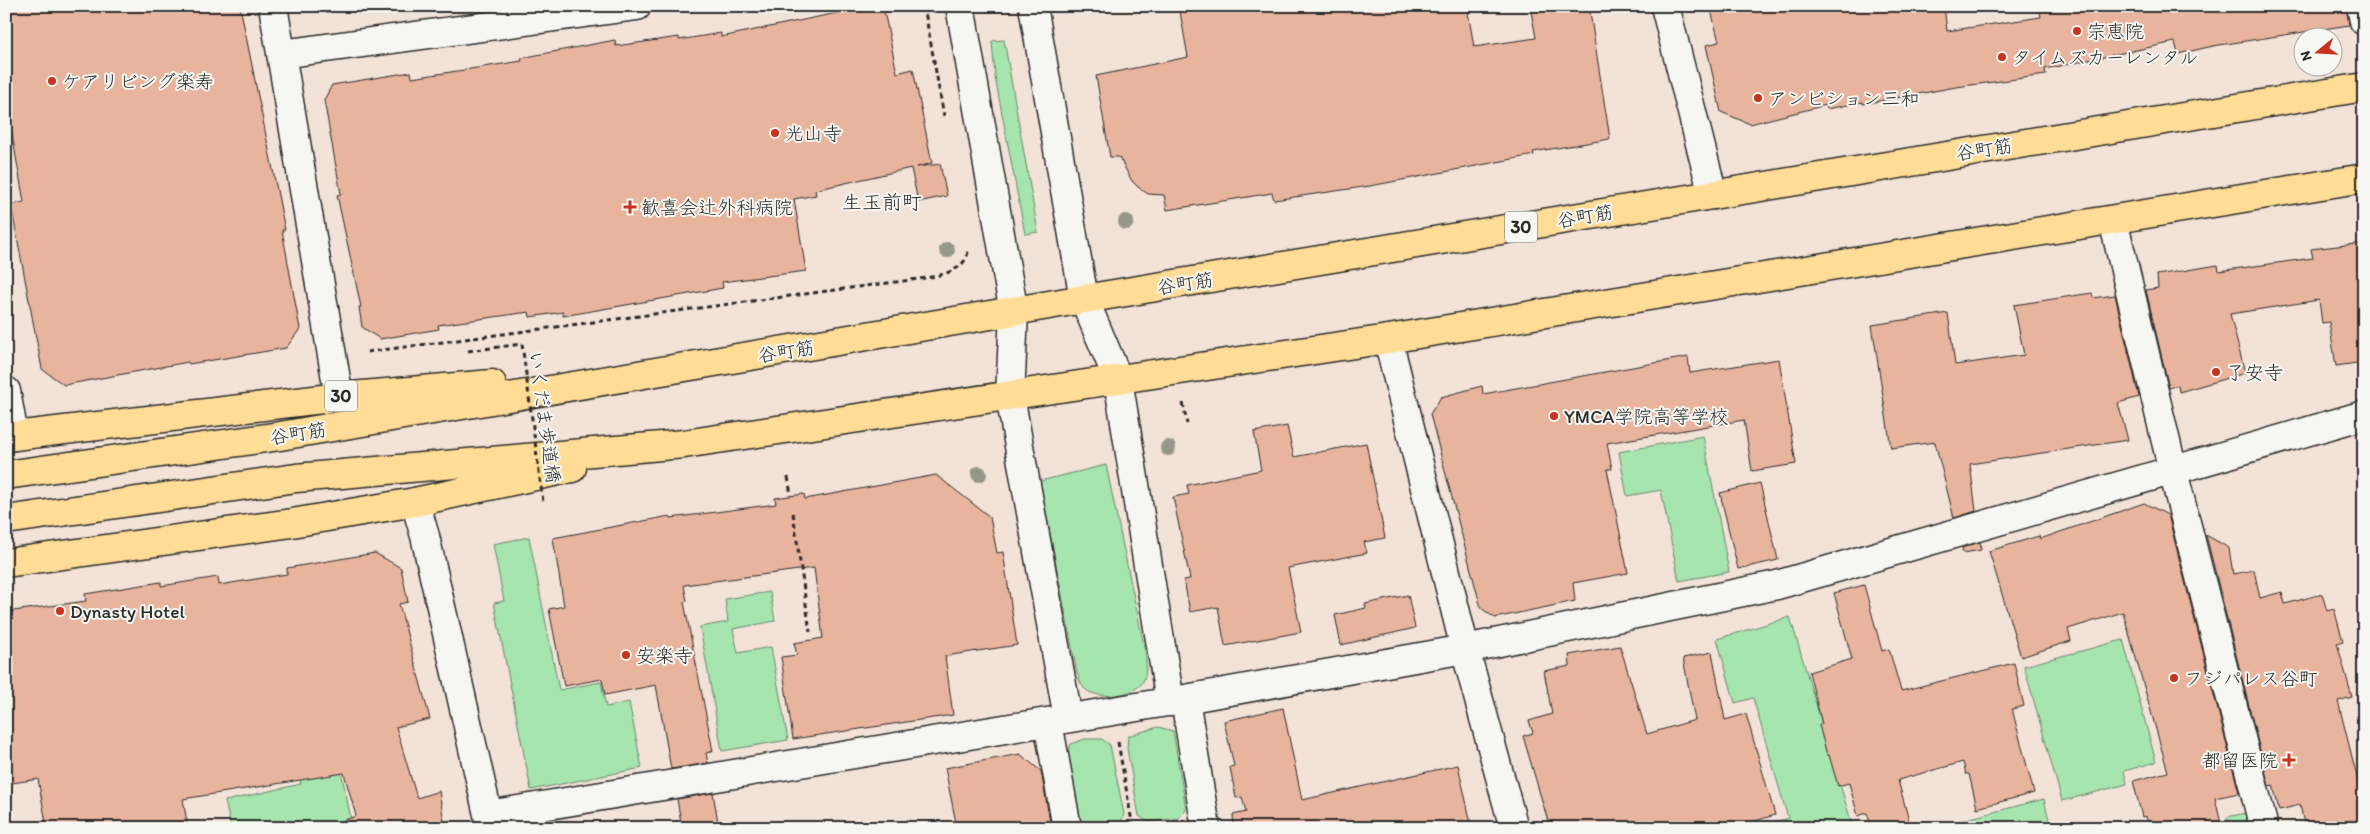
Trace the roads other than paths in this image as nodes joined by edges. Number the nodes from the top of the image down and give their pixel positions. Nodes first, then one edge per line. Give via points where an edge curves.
1 (273, 6) edge
2 (637, 6) edge
3 (960, 6) edge
4 (1033, 6) edge
5 (1665, 6) edge
6 (2361, 6) edge
7 (2364, 21) edge
8 (281, 54) junction
9 (2364, 86) edge
10 (2364, 178) edge
11 (1713, 195) junction
12 (2114, 220) junction
13 (1084, 299) junction
14 (1014, 313) junction
15 (1388, 339) junction
16 (678, 369) junction
17 (1118, 379) junction
18 (6, 391) edge
19 (1010, 396) junction
20 (339, 397) junction
21 (2364, 415) edge
22 (10, 437) edge
23 (684, 444) junction
24 (2173, 471) junction
25 (6, 475) edge
26 (415, 502) junction
27 (6, 520) edge
28 (6, 562) edge
29 (1465, 649) junction
30 (1177, 701) junction
31 (1058, 720) junction
32 (489, 822) edge
33 (1067, 828) edge
34 (1206, 828) edge
35 (1514, 828) edge
36 (2264, 828) edge

1 - 8 street
2 - 8 street
3 - 14 street
4 - 13 street
5 - 11 street
6 - 7 street
8 - 20 street
9 - 11 main road, 谷町筋 / 30
10 - 12 main road
11 - 13 main road, 谷町筋 / 30
12 - 15 main road
12 - 24 street
13 - 14 main road, 谷町筋 / 30
13 - 17 street
14 - 16 main road, 谷町筋 / 30
14 - 19 street
15 - 17 main road
15 - 29 street
16 - 20 main road, 30
16 - 25 main road, 谷町筋 / 30 via 280,436
17 - 19 main road
17 - 30 street
18 - 22 street
19 - 23 main road
19 - 31 street
20 - 22 main road, 30
21 - 24 street
23 - 26 main road
23 - 27 main road via 296,478
24 - 29 street via 1777,585
24 - 36 street
26 - 28 main road via 292,523
26 - 32 street via 428,545
29 - 30 street
29 - 35 street
30 - 31 street
30 - 34 street
31 - 32 street
31 - 33 street

